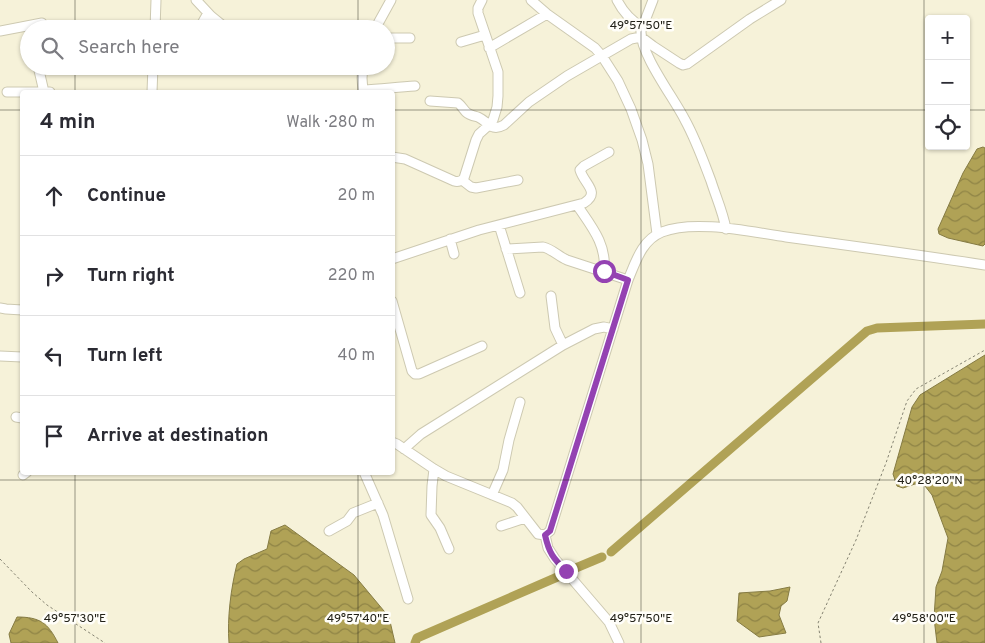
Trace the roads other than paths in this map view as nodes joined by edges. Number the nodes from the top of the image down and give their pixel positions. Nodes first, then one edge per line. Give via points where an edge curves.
1 (156, 0) edge
2 (196, 0) edge
3 (390, 0) edge
4 (482, 0) edge
5 (531, 0) edge
6 (617, 0) edge
7 (653, 0) edge
8 (781, 0) edge
9 (208, 13) junction
10 (547, 14) junction
11 (155, 20) edge
12 (204, 20) edge
13 (216, 20) edge
14 (380, 20) edge
15 (642, 27) junction
16 (20, 28) edge
17 (0, 31) edge
18 (485, 35) junction
19 (641, 36) junction
20 (395, 38) edge
21 (410, 38) dead end
22 (461, 42) dead end
23 (489, 48) junction
24 (602, 56) junction
25 (40, 75) edge
26 (153, 75) edge
27 (362, 75) edge
28 (415, 86) dead end
29 (44, 90) edge
30 (152, 90) edge
31 (363, 90) edge
32 (372, 90) edge
33 (7, 92) dead end
34 (20, 92) edge
35 (430, 101) dead end
36 (489, 125) junction
37 (609, 152) dead end
38 (395, 157) edge
39 (462, 180) junction
40 (518, 180) dead end
41 (577, 205) junction
42 (499, 225) junction
43 (726, 229) junction
44 (657, 234) junction
45 (450, 239) junction
46 (506, 249) junction
47 (454, 254) dead end
48 (395, 258) edge
49 (985, 265) edge
50 (604, 271) junction
51 (628, 280) junction
52 (520, 293) dead end
53 (551, 296) dead end
54 (0, 308) edge
55 (20, 310) edge
56 (395, 312) edge
57 (613, 329) junction
58 (563, 344) junction
59 (482, 346) dead end
60 (0, 356) edge
61 (20, 357) edge
62 (520, 402) dead end
63 (395, 444) edge
64 (404, 449) junction
65 (434, 470) junction
66 (365, 475) edge
67 (492, 495) junction
68 (378, 503) junction
69 (525, 518) junction
70 (501, 526) dead end
71 (328, 531) dead end
72 (545, 535) junction
73 (449, 549) dead end
74 (408, 599) dead end
75 (619, 643) edge

1 - 11 street
2 - 9 street
3 - 14 street
4 - 18 street via 478,13
5 - 10 street
6 - 15 street via 629,18
7 - 15 street
8 - 19 street via 750,18 687,64 679,63
9 - 12 street
9 - 13 street
10 - 23 street
10 - 24 street
15 - 19 street
16 - 17 street
18 - 22 street
18 - 23 street
19 - 24 street
19 - 43 street via 653,66 693,136
20 - 21 street
23 - 36 street via 498,72 498,96
24 - 36 street via 529,102 504,125 494,128
24 - 44 street via 618,81 642,140
25 - 29 street
26 - 30 street
27 - 31 street
28 - 32 street
33 - 34 street
35 - 36 street via 458,103 466,112
36 - 39 street via 476,140
37 - 41 street via 580,170 592,195
38 - 39 street via 454,181
39 - 40 street via 476,188
41 - 42 street
41 - 50 street via 600,241
42 - 45 street
42 - 46 street
43 - 44 street via 696,226
43 - 49 street
44 - 51 street via 644,245
45 - 47 street
45 - 48 street
46 - 50 street via 549,248 562,258
46 - 52 street
50 - 51 street
51 - 57 street
53 - 58 street via 555,328
54 - 55 street
56 - 59 street via 415,374
57 - 58 street via 594,330
57 - 72 street via 550,531
58 - 64 street via 421,434
60 - 61 street
62 - 67 street via 503,470
63 - 64 street
64 - 65 street
65 - 67 street
65 - 73 street via 431,515
66 - 68 street
67 - 69 street via 512,503
68 - 71 street via 353,513 347,521
68 - 74 street
69 - 70 street
69 - 72 street via 538,534
72 - 75 street via 555,559 609,622

